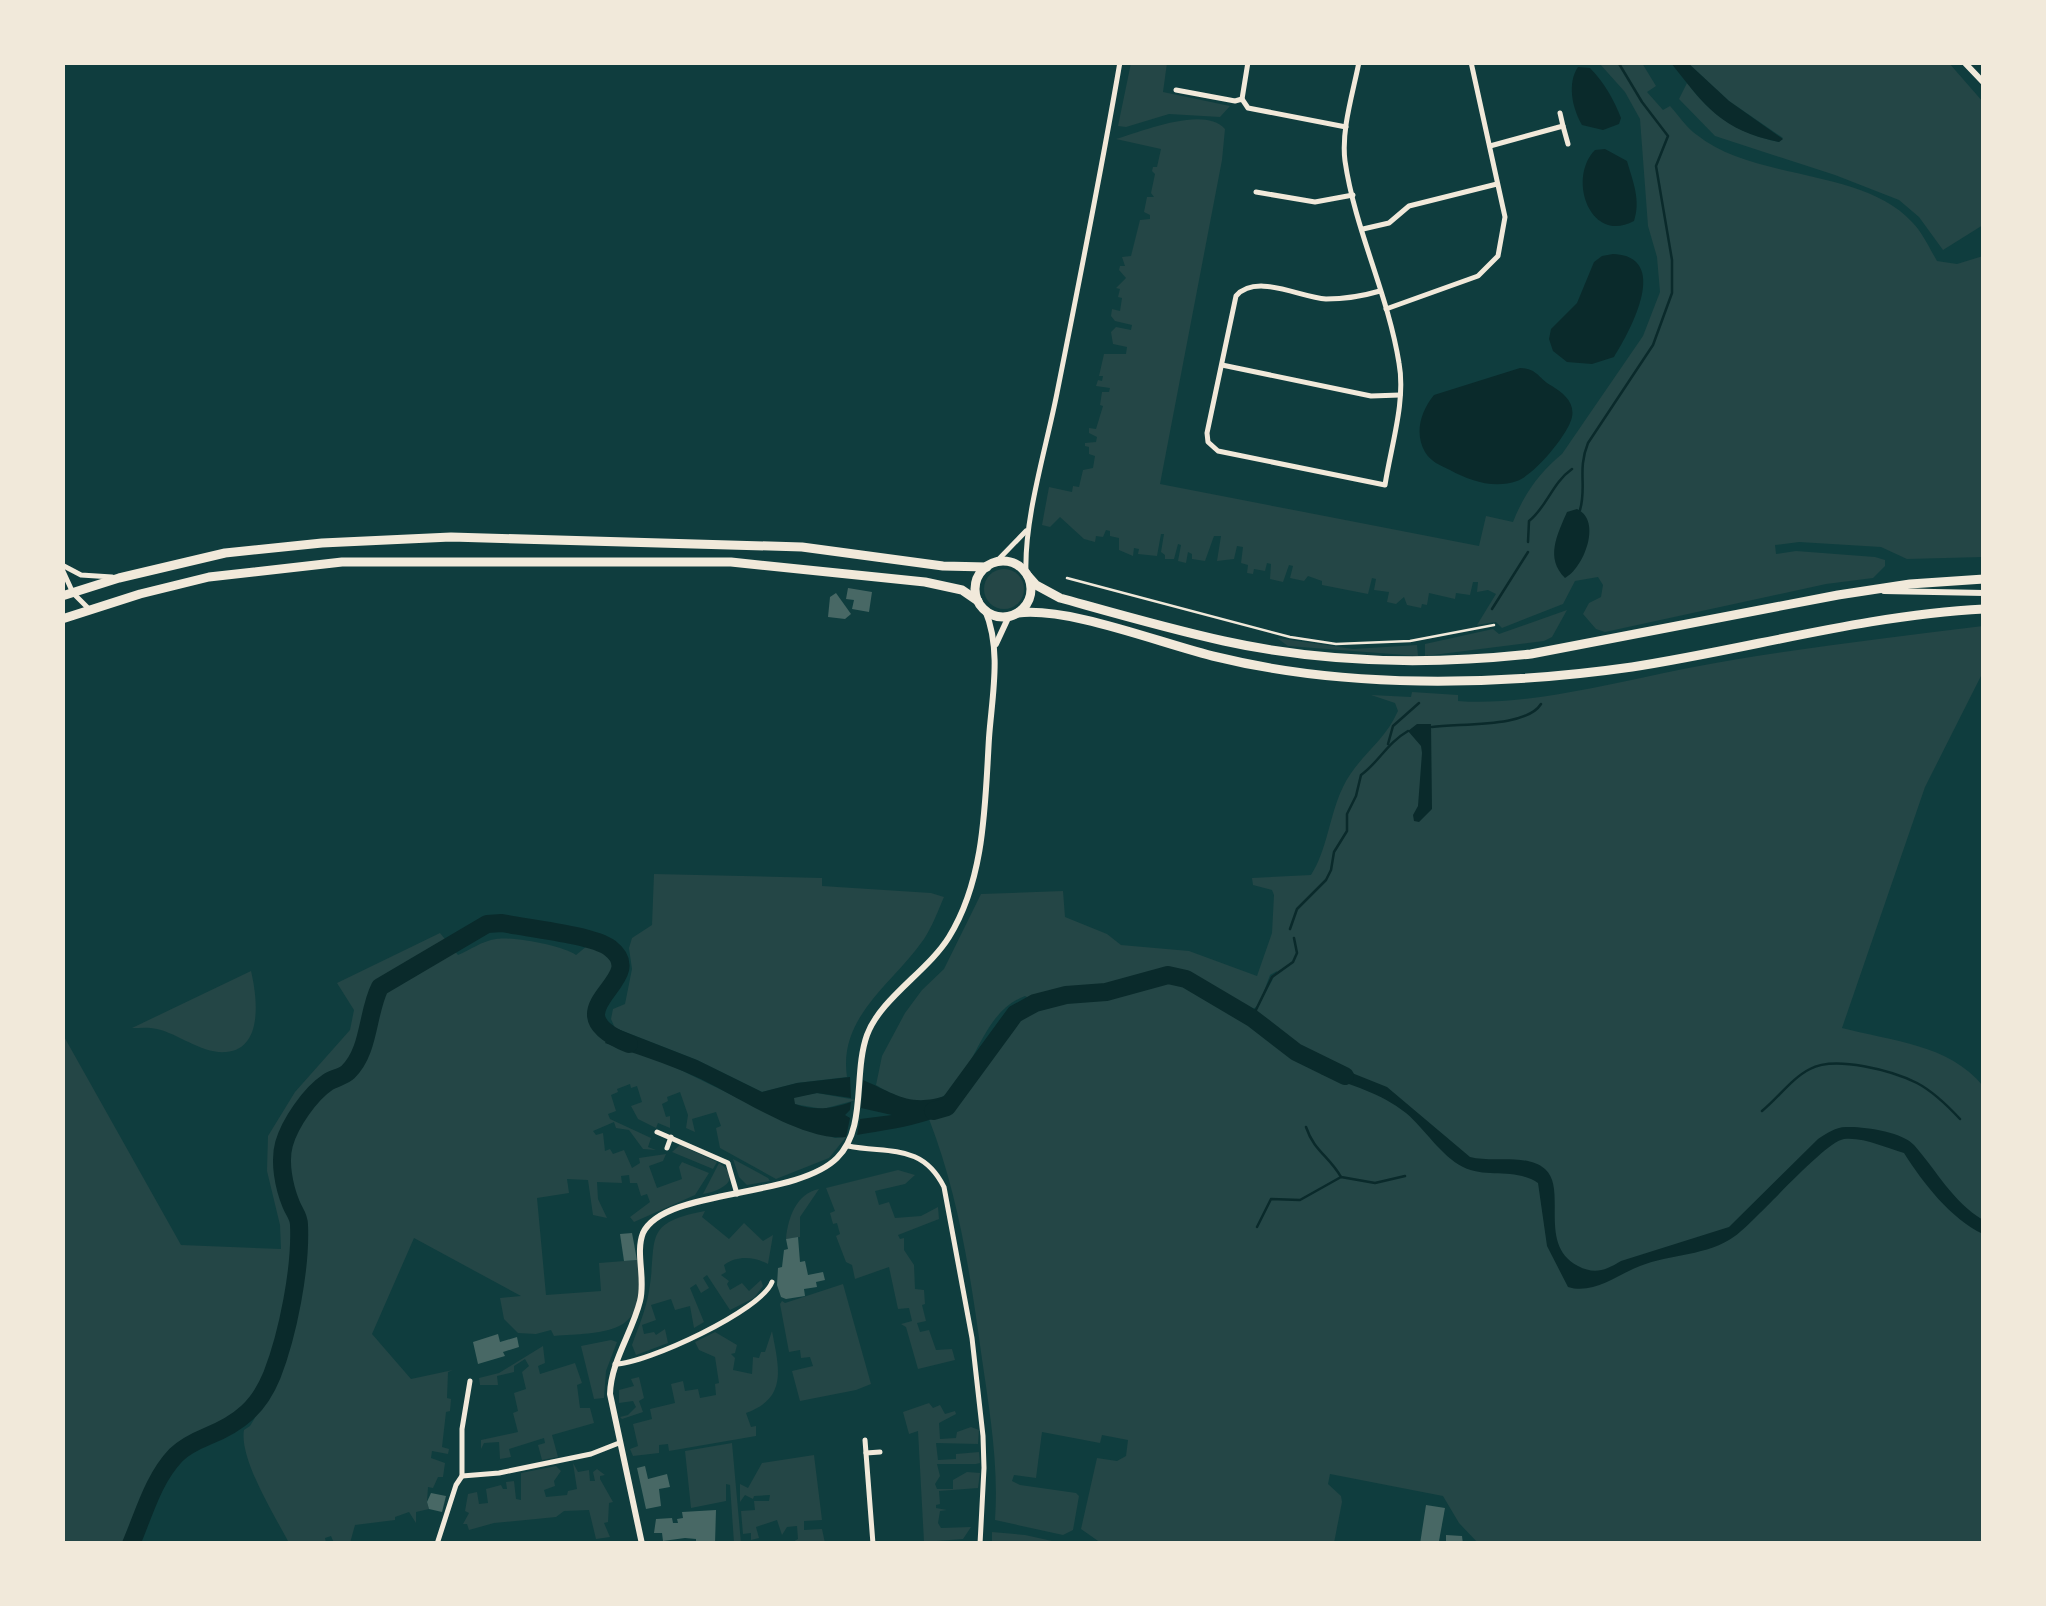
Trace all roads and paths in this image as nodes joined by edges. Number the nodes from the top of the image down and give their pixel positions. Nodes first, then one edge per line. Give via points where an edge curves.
1 (1120, 62) edge
2 (1248, 62) edge
3 (1359, 62) edge
4 (1472, 62) edge
5 (1964, 62) edge
6 (1984, 84) edge
7 (1176, 90) dead end
8 (1242, 99) junction
9 (1560, 112) dead end
10 (1563, 126) junction
11 (1346, 127) junction
12 (1568, 144) dead end
13 (1490, 146) junction
14 (1497, 184) junction
15 (1256, 192) dead end
16 (1354, 195) junction
17 (1363, 230) junction
18 (1380, 291) junction
19 (1386, 309) junction
20 (1222, 365) junction
21 (1400, 396) junction
22 (1026, 532) junction
23 (992, 564) junction
24 (63, 571) edge
25 (1027, 574) junction
26 (118, 578) junction
27 (1067, 578) dead end
28 (1984, 579) edge
29 (1873, 591) junction
30 (1984, 593) edge
31 (68, 594) edge
32 (982, 606) junction
33 (89, 609) junction
34 (1984, 609) edge
35 (1014, 614) junction
36 (62, 620) edge
37 (1494, 625) dead end
38 (995, 645) junction
39 (657, 1132) dead end
40 (670, 1136) junction
41 (848, 1146) junction
42 (667, 1148) dead end
43 (737, 1194) junction
44 (772, 1282) dead end
45 (616, 1364) junction
46 (470, 1381) dead end
47 (865, 1440) dead end
48 (619, 1443) junction
49 (880, 1452) dead end
50 (866, 1453) junction
51 (462, 1476) junction
52 (438, 1544) edge
53 (642, 1544) edge
54 (873, 1544) edge
55 (980, 1544) edge

1 - 22 street
2 - 8 street
3 - 11 street
4 - 13 street
5 - 6 street
7 - 8 street
8 - 11 street via 1248,108
9 - 10 street
10 - 12 street
10 - 13 street
11 - 16 street via 1344,159
13 - 14 street
14 - 17 street via 1409,206 1388,223
14 - 19 street via 1506,217 1498,256 1478,276
15 - 16 street via 1315,202
16 - 17 street
17 - 18 street
18 - 19 street
18 - 20 street via 1323,298 1243,288
19 - 21 street
20 - 21 street
20 - 21 street via 1207,432 1218,450 1385,485
22 - 23 street
22 - 25 street
23 - 25 highway via 1016,564
23 - 26 highway via 973,569 802,546 451,538 254,549
23 - 32 highway via 976,582
24 - 26 street
24 - 31 street
25 - 29 highway via 1060,598 1225,642 1411,661 1531,654
25 - 35 highway via 1031,594
26 - 31 highway
27 - 37 lane via 1336,644 1410,642
28 - 29 highway
29 - 30 street
31 - 33 street
32 - 33 highway via 948,586 800,567 493,559 274,568
32 - 35 highway via 1000,617
32 - 38 street
33 - 36 highway
34 - 35 highway via 1865,623 1633,667 1485,682 1310,673 1221,658 1049,612
35 - 38 street
38 - 41 street via 984,820 962,913 934,959 867,1034
39 - 40 street
40 - 42 street
40 - 43 street via 728,1163
41 - 43 street via 814,1174
41 - 55 street via 915,1155 944,1186 982,1436
43 - 45 street via 670,1210 644,1230 643,1290
44 - 45 street via 742,1310 659,1355
45 - 48 street via 610,1394
46 - 51 street
47 - 50 street
48 - 51 street via 591,1454
48 - 53 street
49 - 50 street
50 - 54 street
51 - 52 street

